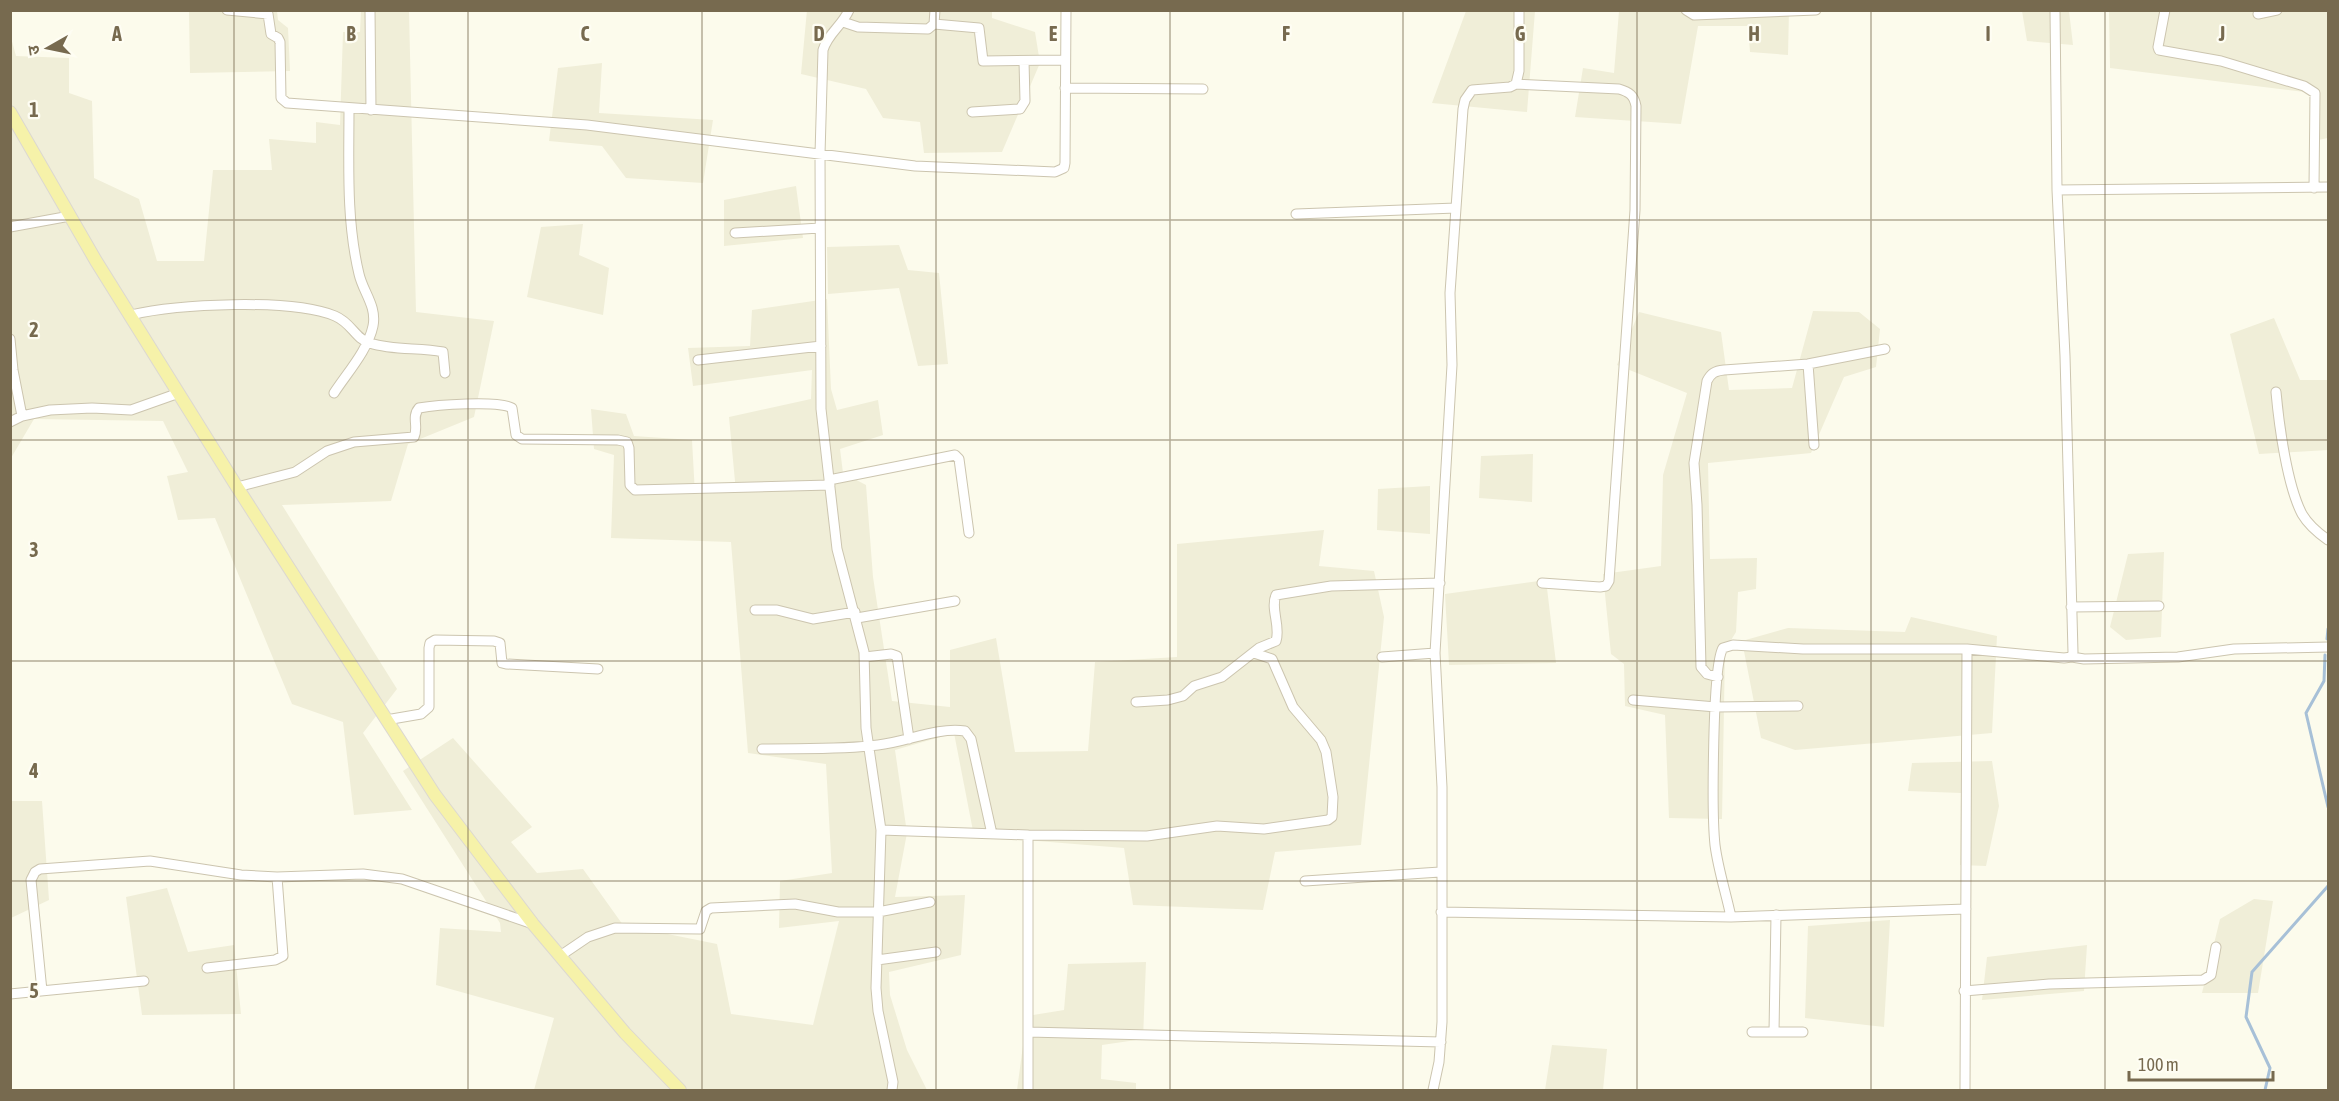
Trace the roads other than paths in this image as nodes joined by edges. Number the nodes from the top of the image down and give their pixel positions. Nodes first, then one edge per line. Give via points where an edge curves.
1 (227, 10) edge
2 (370, 10) edge
3 (849, 10) edge
4 (935, 10) edge
5 (1066, 10) edge
6 (1519, 10) edge
7 (1686, 10) edge
8 (1816, 10) edge
9 (2055, 10) edge
10 (2164, 10) edge
11 (2277, 10) edge
12 (2258, 14) dead end
13 (843, 22) junction
14 (934, 24) junction
15 (1065, 60) junction
16 (1024, 61) junction
17 (1516, 84) junction
18 (1065, 88) junction
19 (1203, 89) dead end
20 (349, 108) junction
21 (371, 110) junction
22 (10, 112) edge
23 (972, 112) dead end
24 (820, 154) junction
25 (2313, 188) junction
26 (2328, 188) edge
27 (2057, 189) junction
28 (1456, 208) junction
29 (1296, 214) dead end
30 (70, 216) junction
31 (10, 227) edge
32 (820, 228) junction
33 (735, 233) dead end
34 (131, 315) junction
35 (10, 339) edge
36 (367, 343) junction
37 (821, 346) junction
38 (1886, 349) dead end
39 (698, 360) dead end
40 (1808, 364) junction
41 (444, 373) dead end
42 (2276, 392) dead end
43 (179, 393) junction
44 (333, 393) dead end
45 (22, 416) junction
46 (10, 422) edge
47 (1814, 445) dead end
48 (829, 482) junction
49 (237, 487) junction
50 (969, 533) dead end
51 (2328, 540) edge
52 (1542, 582) dead end
53 (1440, 583) junction
54 (955, 601) dead end
55 (2159, 606) dead end
56 (2071, 607) junction
57 (755, 610) dead end
58 (856, 615) junction
59 (2328, 647) edge
60 (1967, 649) junction
61 (1254, 653) junction
62 (1436, 653) junction
63 (865, 657) junction
64 (1382, 657) dead end
65 (2072, 657) junction
66 (598, 669) dead end
67 (1718, 676) junction
68 (1633, 700) dead end
69 (1136, 702) dead end
70 (1798, 706) dead end
71 (1716, 707) junction
72 (386, 720) junction
73 (909, 739) junction
74 (868, 747) junction
75 (762, 749) dead end
76 (881, 830) junction
77 (992, 834) junction
78 (1028, 835) junction
79 (1440, 872) junction
80 (277, 878) junction
81 (1305, 881) dead end
82 (930, 902) dead end
83 (1966, 909) junction
84 (878, 912) junction
85 (1441, 912) junction
86 (1776, 915) junction
87 (1731, 917) junction
88 (533, 924) junction
89 (2216, 947) dead end
90 (936, 952) dead end
91 (560, 956) junction
92 (877, 960) junction
93 (207, 968) dead end
94 (144, 981) dead end
95 (42, 991) junction
96 (1964, 991) junction
97 (10, 994) edge
98 (1028, 1032) junction
99 (1752, 1032) dead end
100 (1774, 1032) junction
101 (1803, 1032) dead end
102 (1442, 1042) junction
103 (680, 1090) edge
104 (892, 1090) edge
105 (1028, 1090) edge
106 (1433, 1090) edge
107 (1965, 1090) edge

1 - 20 street via 268,14 270,34 280,42 282,101
2 - 21 street
3 - 13 street
4 - 14 street
5 - 15 street
6 - 17 street
7 - 8 street via 1694,15
9 - 27 street
10 - 25 street via 2159,50 2222,61 2304,86 2315,93
11 - 12 street
13 - 14 street via 858,27 924,29
13 - 24 street via 830,34 823,50
14 - 16 street via 978,28 983,62
15 - 16 street
15 - 18 street
16 - 23 street via 1025,101 1020,109
17 - 28 street via 1478,88 1465,100
17 - 52 street via 1619,89 1629,92 1636,106 1635,210 1609,581 1600,587
18 - 19 street
18 - 24 street via 1065,163 1061,171 915,166
20 - 21 street
20 - 36 street via 352,232 360,278 374,310
21 - 24 street via 587,125
22 - 30 main road
24 - 32 street
25 - 26 street
25 - 27 street
27 - 56 street
28 - 29 street
28 - 53 street
30 - 31 street
30 - 34 main road
32 - 33 street
32 - 37 street
34 - 36 street via 164,309 295,307 347,322
34 - 43 main road
35 - 45 street
36 - 41 street via 442,352
36 - 44 street
37 - 39 street
37 - 48 street via 821,410
38 - 40 street
40 - 47 street
40 - 67 street via 1715,371 1707,381 1694,463 1701,667 1707,674
42 - 51 street via 2280,434 2302,514
43 - 45 street via 132,410 72,408
43 - 49 main road
45 - 46 street
48 - 49 street via 635,490 630,485 627,442 522,439 516,435 512,408 488,404 418,408 414,437 354,442 327,451 294,472
48 - 50 street via 955,455
48 - 58 street via 839,561
49 - 72 main road
53 - 61 street via 1331,586 1276,596 1278,638
53 - 62 street
54 - 58 street
55 - 56 street
56 - 65 street
57 - 58 street via 777,610 813,619
58 - 63 street
59 - 65 street via 2234,649 2178,657
60 - 65 street
60 - 67 street via 1727,646 1721,652
60 - 83 street
61 - 69 street via 1222,676 1194,686 1184,696
61 - 78 street via 1276,663 1293,707 1321,740 1332,781 1332,817 1264,829 1217,826 1147,836
62 - 64 street
62 - 79 street via 1442,787
63 - 73 street via 897,656
63 - 74 street
66 - 72 street via 506,664 502,663 500,643 435,640 429,648 429,707 421,714
67 - 71 street
68 - 71 street
70 - 71 street
71 - 87 street via 1715,846
72 - 88 main road via 459,829
73 - 74 street
73 - 77 street via 960,730 969,733
74 - 75 street
74 - 76 street
76 - 77 street
76 - 84 street
77 - 78 street
78 - 98 street
79 - 81 street
79 - 85 street
80 - 88 street via 363,874 402,879
80 - 93 street via 283,956
80 - 95 street via 150,861 40,869 31,880
82 - 84 street
83 - 86 street
83 - 96 street
84 - 91 street via 838,912 795,904 711,908 706,911 700,929 615,928 588,938
84 - 92 street
85 - 87 street
85 - 102 street
86 - 87 street
86 - 100 street
88 - 91 main road
89 - 96 street via 2211,975 2203,980 2049,984
90 - 92 street
91 - 103 main road
92 - 104 street via 878,1011 891,1066
94 - 95 street
95 - 97 street
96 - 107 street
98 - 102 street
98 - 105 street
99 - 100 street
100 - 101 street
102 - 106 street

